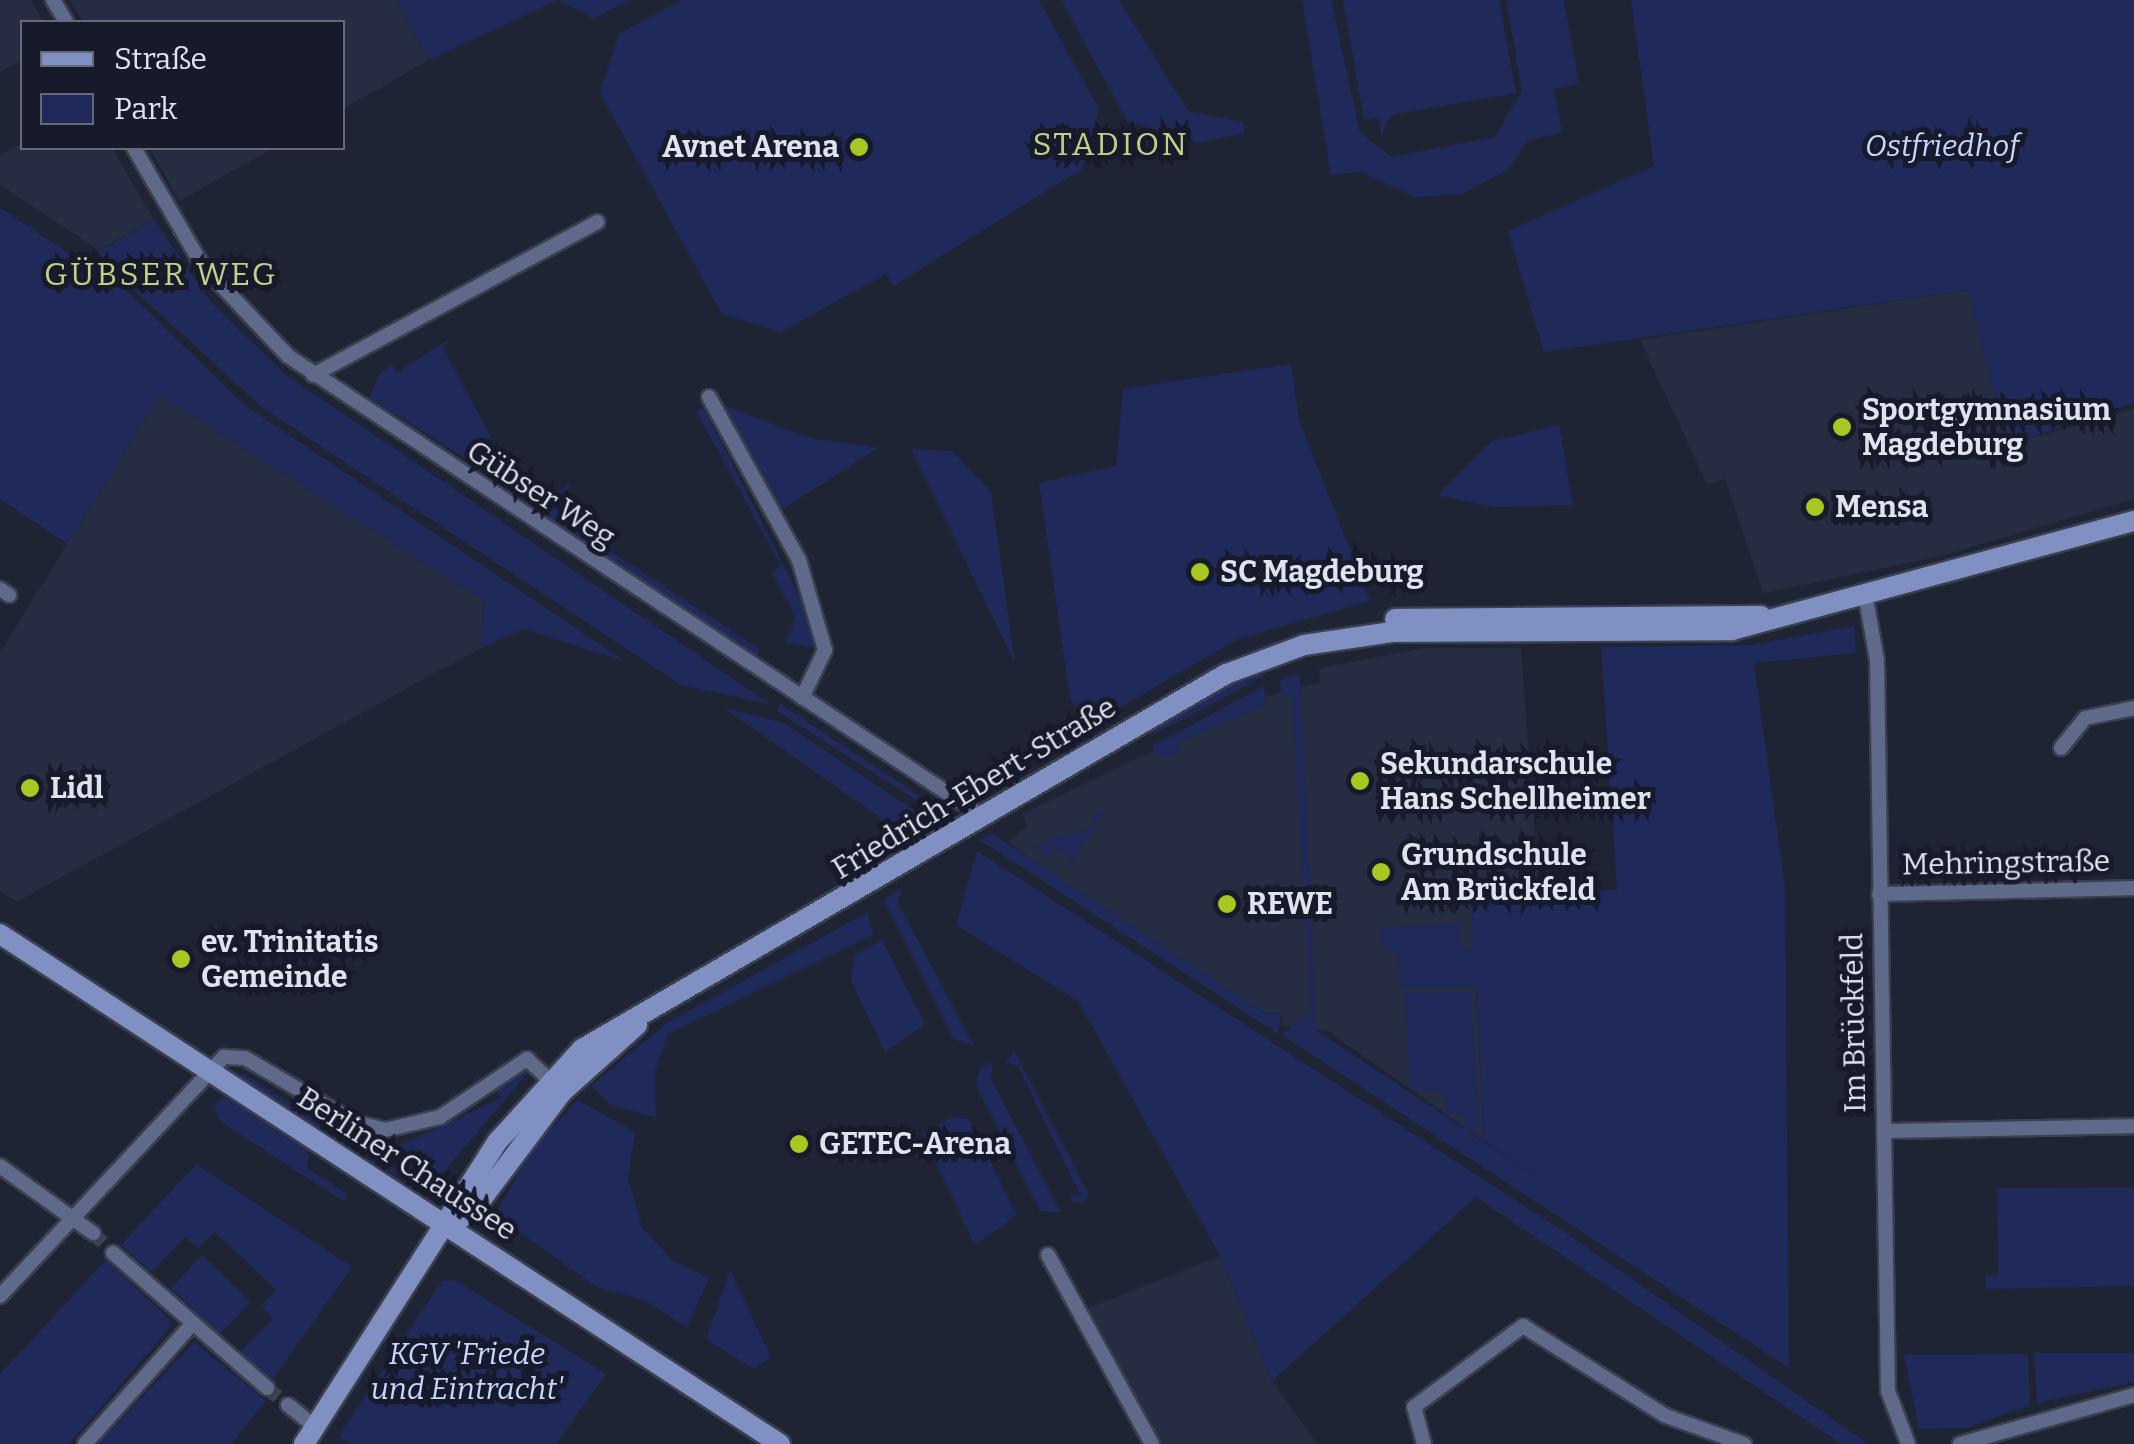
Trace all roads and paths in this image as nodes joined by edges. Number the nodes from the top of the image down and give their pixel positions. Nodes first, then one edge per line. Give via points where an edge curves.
1 (135, 150) edge
2 (597, 222) dead end
3 (313, 375) junction
4 (710, 397) dead end
5 (2134, 522) edge
6 (1866, 599) junction
7 (802, 698) junction
8 (2134, 708) edge
9 (2061, 748) dead end
10 (985, 818) junction
11 (2134, 888) edge
12 (1879, 894) junction
13 (0, 934) edge
14 (209, 1070) junction
15 (556, 1086) junction
16 (2134, 1126) edge
17 (1884, 1130) junction
18 (0, 1166) edge
19 (75, 1214) junction
20 (449, 1227) junction
21 (93, 1233) tunnel mouth
22 (113, 1253) tunnel mouth
23 (1048, 1255) dead end
24 (0, 1296) edge
25 (190, 1325) junction
26 (267, 1388) tunnel mouth
27 (2134, 1395) edge
28 (288, 1405) tunnel mouth
29 (310, 1436) edge
30 (85, 1444) edge
31 (780, 1444) edge
32 (1152, 1444) edge
33 (1424, 1444) edge
34 (1742, 1444) edge
35 (1908, 1444) edge
36 (1960, 1444) edge

1 - 3 street, Gübser Weg via 210,276
2 - 3 street
3 - 7 street, Gübser Weg
4 - 7 street via 799,560 825,650
5 - 6 street, Friedrich-Ebert-Straße
6 - 10 street, Friedrich-Ebert-Straße via 1798,616 1423,616 1328,640 1185,695
6 - 12 street, Im Brückfeld via 1877,660
7 - 10 street, Gübser Weg
8 - 9 street via 2085,718
10 - 15 street, Friedrich-Ebert-Straße via 605,1032
11 - 12 street, Mehringstraße
12 - 17 street, Im Brückfeld
13 - 14 street, Berliner Chaussee
14 - 15 street via 224,1057 246,1058 354,1122 394,1130 440,1117 526,1059
14 - 19 street
14 - 20 street, Berliner Chaussee
15 - 20 street, Friedrich-Ebert-Straße via 475,1208
16 - 17 street
17 - 35 street, Im Brückfeld via 1888,1391
18 - 19 street
19 - 21 street
19 - 24 street
20 - 29 street, Friedrich-Ebert-Straße
20 - 31 street, Berliner Chaussee
22 - 25 street
23 - 32 street
25 - 26 street
25 - 30 street
27 - 36 street
28 - 29 street
33 - 34 street via 1414,1408 1523,1326 1666,1416

